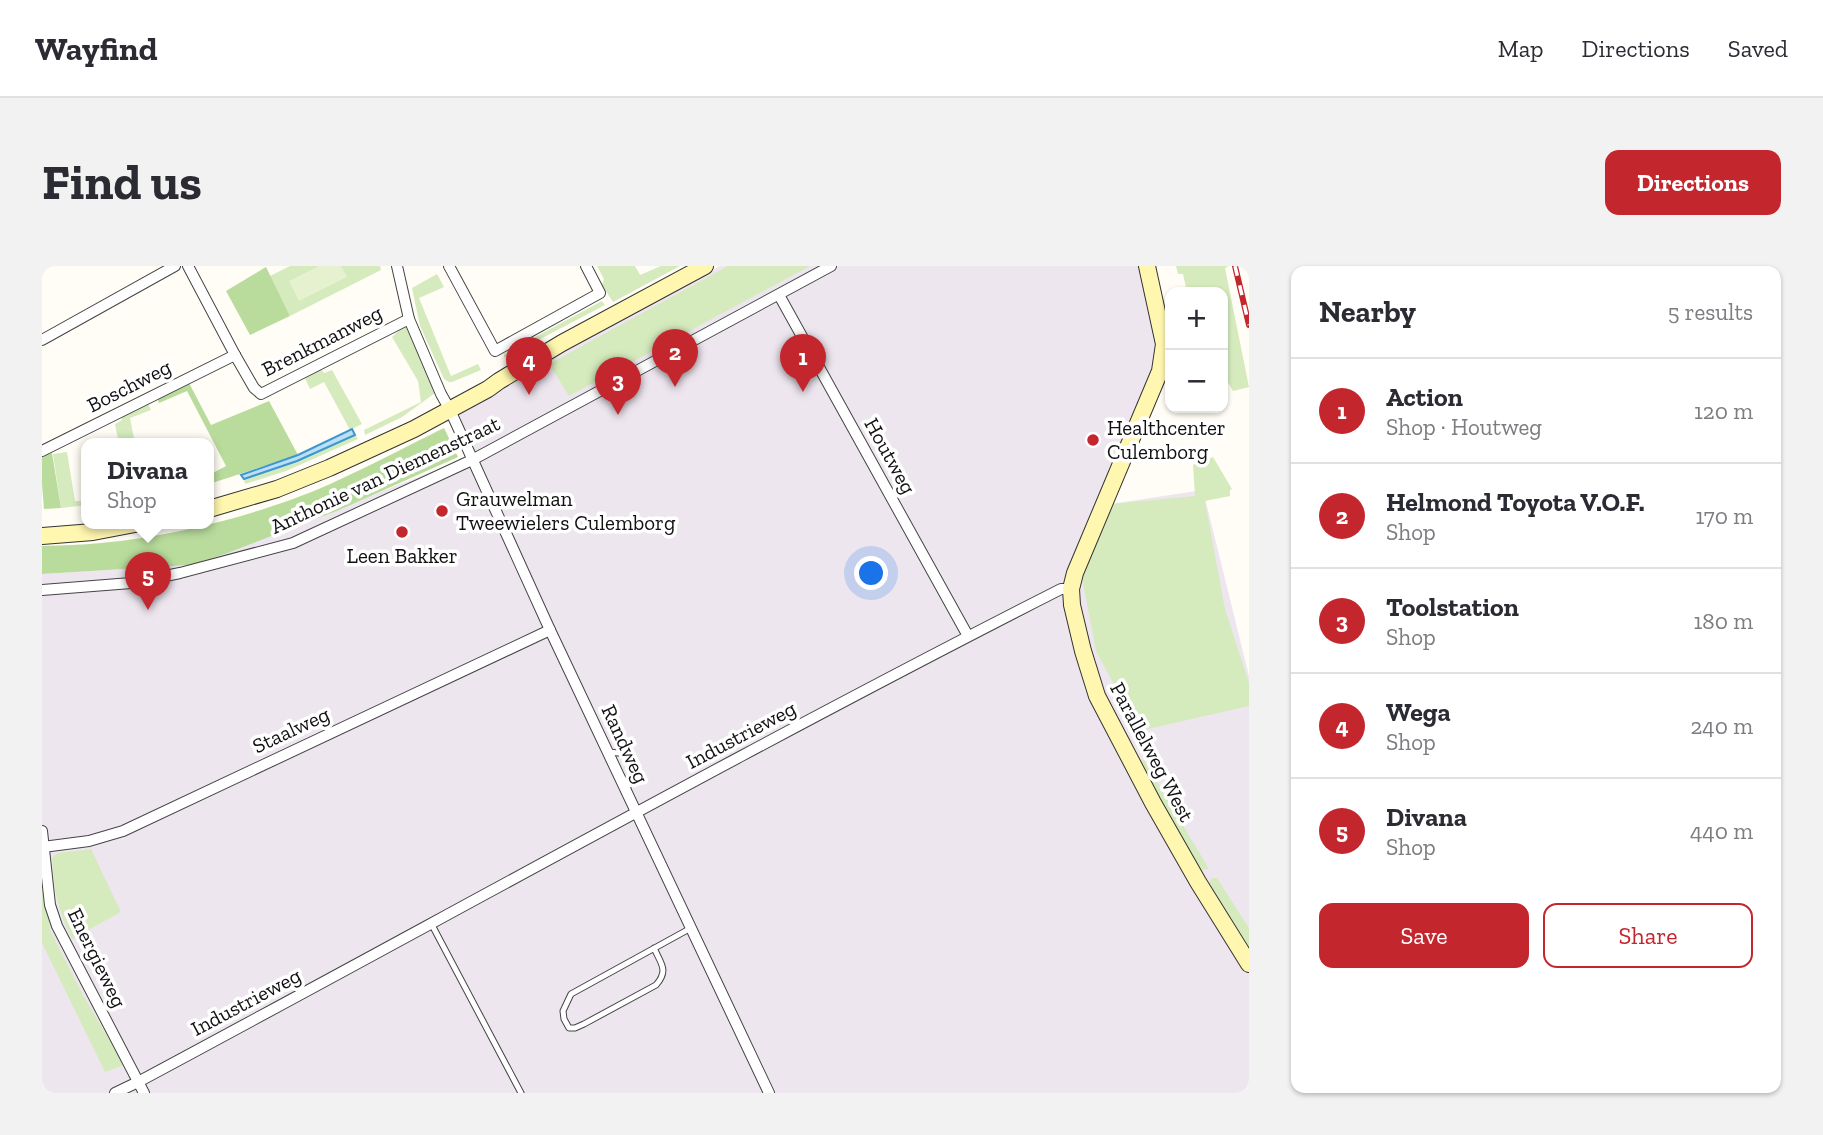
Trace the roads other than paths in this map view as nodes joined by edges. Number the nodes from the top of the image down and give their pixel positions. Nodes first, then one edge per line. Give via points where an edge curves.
1 (175, 266) edge
2 (188, 266) edge
3 (397, 266) edge
4 (449, 266) edge
5 (586, 266) edge
6 (705, 266) edge
7 (831, 266) edge
8 (1147, 266) edge
9 (779, 295) junction
10 (409, 319) junction
11 (42, 340) edge
12 (235, 355) junction
13 (448, 406) junction
14 (42, 451) edge
15 (472, 460) junction
16 (214, 508) edge
17 (81, 528) edge
18 (42, 529) edge
19 (107, 529) edge
20 (42, 536) edge
21 (1071, 589) junction
22 (42, 590) edge
23 (550, 630) junction
24 (968, 636) junction
25 (608, 752) junction
26 (626, 792) junction
27 (636, 812) junction
28 (42, 831) edge
29 (43, 846) edge
30 (432, 925) junction
31 (691, 928) junction
32 (654, 948) junction
33 (1249, 964) edge
34 (138, 1082) junction
35 (115, 1093) edge
36 (144, 1093) edge
37 (521, 1093) edge
38 (769, 1093) edge

1 - 11 street
2 - 12 street
3 - 10 street, Randweg
4 - 5 street via 495,351 600,293
6 - 13 street via 562,343 488,389
7 - 9 street, Anthonie van Diemenstraat
8 - 21 street, Parallelweg West via 1164,344 1160,372
9 - 15 street, Anthonie van Diemenstraat
9 - 24 street, Houtweg
10 - 12 street, Brenkmanweg via 261,394
10 - 13 street, Randweg
12 - 14 street, Boschweg
13 - 15 street, Randweg
13 - 16 street via 414,429 329,468
15 - 22 street, Anthonie van Diemenstraat via 293,543 131,583
15 - 23 street, Randweg
17 - 18 street
19 - 20 street
21 - 24 street, Industrieweg via 1061,589
21 - 33 street, Parallelweg West via 1097,696 1153,803
23 - 25 street, Randweg
23 - 29 street, Staalweg via 124,831
24 - 27 street, Industrieweg
25 - 26 street, Randweg
25 - 26 lane via 629,754 636,769
26 - 27 street, Randweg
27 - 30 street, Industrieweg
27 - 31 street, Randweg
28 - 29 street, Energieweg
29 - 34 street, Energieweg via 57,926
30 - 34 street, Industrieweg
30 - 37 lane
31 - 32 lane
31 - 38 street, Randweg
32 - 32 lane via 571,994 563,1011 569,1028 656,985 664,972
34 - 35 street, Industrieweg
34 - 36 street, Energieweg

